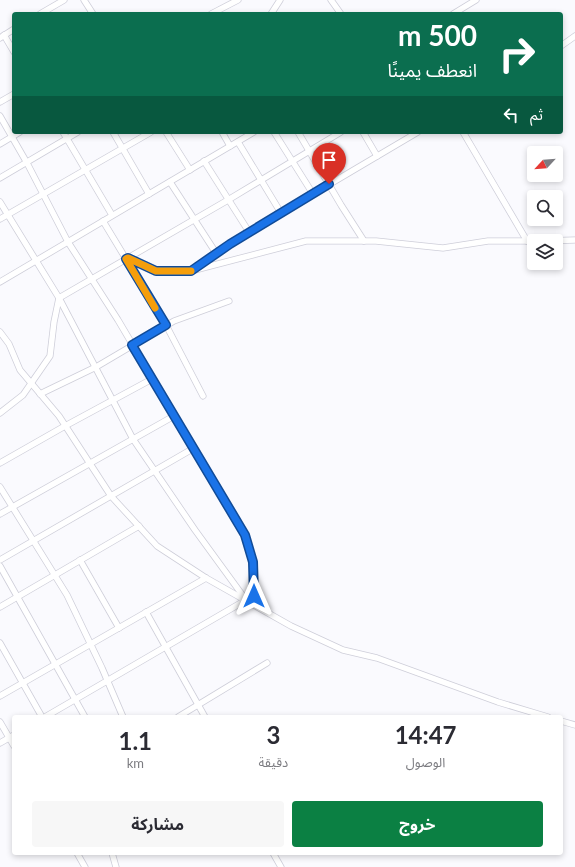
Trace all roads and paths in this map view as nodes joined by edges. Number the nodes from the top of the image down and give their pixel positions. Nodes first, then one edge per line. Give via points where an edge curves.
1 (64, 0) edge
2 (84, 0) edge
3 (238, 0) edge
4 (280, 0) edge
5 (331, 0) edge
6 (476, 0) edge
7 (44, 12) edge
8 (92, 12) edge
9 (215, 12) edge
10 (272, 12) edge
11 (339, 12) edge
12 (455, 12) edge
13 (12, 30) edge
14 (2, 36) edge
15 (575, 36) edge
16 (563, 45) edge
17 (12, 49) edge
18 (12, 95) edge
19 (0, 102) edge
20 (0, 116) edge
21 (17, 134) edge
22 (64, 134) edge
23 (74, 134) edge
24 (114, 134) edge
25 (147, 134) edge
26 (167, 134) edge
27 (223, 134) edge
28 (251, 134) edge
29 (275, 134) edge
30 (299, 134) edge
31 (338, 134) edge
32 (364, 134) edge
33 (414, 134) edge
34 (464, 134) edge
35 (12, 137) junction
36 (67, 138) junction
37 (238, 142) junction
38 (0, 144) edge
39 (230, 146) junction
40 (122, 148) junction
41 (309, 151) junction
42 (377, 156) junction
43 (204, 161) junction
44 (293, 161) junction
45 (26, 162) junction
46 (85, 170) junction
47 (190, 170) junction
48 (0, 178) edge
49 (261, 180) junction
50 (170, 182) junction
51 (329, 184) junction
52 (43, 194) junction
53 (150, 194) junction
54 (313, 194) junction
55 (229, 200) junction
56 (0, 202) edge
57 (281, 213) junction
58 (8, 214) junction
59 (112, 216) junction
60 (0, 219) edge
61 (194, 220) junction
62 (103, 221) junction
63 (249, 232) junction
64 (563, 240) edge
65 (575, 240) edge
66 (364, 241) junction
67 (68, 242) junction
68 (527, 242) joint
69 (216, 253) junction
70 (127, 258) junction
71 (35, 261) junction
72 (191, 271) junction
73 (92, 279) junction
74 (0, 282) edge
75 (59, 298) junction
76 (229, 301) dead end
77 (166, 325) junction
78 (0, 332) edge
79 (132, 345) junction
80 (96, 367) junction
81 (152, 379) junction
82 (31, 383) junction
83 (40, 394) junction
84 (203, 396) dead end
85 (113, 400) junction
86 (0, 413) edge
87 (174, 416) junction
88 (65, 426) junction
89 (133, 439) junction
90 (194, 448) junction
91 (0, 463) edge
92 (90, 464) junction
93 (155, 470) junction
94 (0, 487) edge
95 (111, 496) junction
96 (12, 507) junction
97 (0, 514) edge
98 (139, 526) junction
99 (33, 541) junction
100 (0, 560) edge
101 (80, 560) junction
102 (0, 566) edge
103 (54, 576) junction
104 (206, 578) junction
105 (18, 597) junction
106 (246, 600) junction
107 (253, 604) junction
108 (0, 607) edge
109 (146, 612) junction
110 (119, 628) junction
111 (0, 643) edge
112 (90, 644) junction
113 (166, 647) junction
114 (56, 663) junction
115 (267, 663) dead end
116 (108, 681) junction
117 (23, 683) junction
118 (0, 696) edge
119 (76, 700) junction
120 (198, 705) junction
121 (41, 715) edge
122 (50, 715) edge
123 (84, 715) edge
124 (122, 715) edge
125 (181, 715) edge
126 (204, 715) edge
127 (541, 715) edge
128 (0, 722) edge
129 (563, 722) edge
130 (575, 725) edge
131 (12, 737) edge
132 (0, 743) edge
133 (77, 855) edge
134 (113, 855) edge
135 (274, 855) edge
136 (85, 867) edge
137 (116, 867) edge
138 (280, 867) edge

1 - 7 street
2 - 8 street
3 - 9 street
4 - 10 street
5 - 11 street
6 - 12 street
13 - 14 street
14 - 17 street
15 - 16 street
18 - 19 street
20 - 35 street
21 - 35 street
22 - 36 street
23 - 36 street
24 - 40 street
25 - 40 street
26 - 47 street
27 - 39 street
28 - 37 street
29 - 44 street
30 - 41 street
31 - 41 street
32 - 42 street
33 - 42 street
34 - 68 street
35 - 38 street
35 - 45 street
36 - 45 street
36 - 46 street
37 - 39 street
37 - 49 street
39 - 43 street
40 - 46 street
40 - 53 street
41 - 44 street
41 - 51 street
42 - 51 street
43 - 47 street
43 - 55 street
44 - 49 street
44 - 54 street
45 - 48 street
45 - 52 street
46 - 52 street
46 - 59 street
47 - 50 street
49 - 55 street
49 - 57 street
50 - 53 street
50 - 61 street
51 - 54 street
51 - 66 street
52 - 58 street
52 - 67 street
53 - 59 street
54 - 57 street
55 - 61 street
55 - 63 street
56 - 58 street
57 - 63 street
58 - 60 street
58 - 71 street
59 - 62 street
61 - 69 street
61 - 70 street
62 - 67 street
62 - 70 street
63 - 69 street
64 - 65 street
66 - 68 street via 443,248 488,241
66 - 72 street via 306,241
67 - 71 street
67 - 73 street
69 - 72 street
70 - 72 street via 156,271
70 - 73 street
70 - 77 street
71 - 74 street
71 - 75 street
73 - 75 street
73 - 79 street
75 - 80 street
75 - 82 street via 50,356
76 - 77 street
77 - 79 street
77 - 84 street
78 - 82 street via 9,344 20,370
79 - 80 street
79 - 81 street
80 - 83 street
80 - 85 street
81 - 85 street
81 - 87 street
82 - 83 street
82 - 86 street via 23,395
83 - 88 street
85 - 88 street
85 - 89 street
87 - 89 street
87 - 90 street
88 - 91 street
88 - 92 street
89 - 92 street
89 - 93 street
90 - 93 street
90 - 107 street via 245,535 253,562
92 - 95 street
92 - 96 street
93 - 95 street
93 - 106 street
94 - 96 street
95 - 98 street
95 - 99 street
96 - 97 street
96 - 99 street
98 - 101 street
98 - 104 street via 157,546
99 - 100 street
99 - 103 street
101 - 103 street
101 - 110 street
102 - 105 street
103 - 105 street
103 - 112 street
104 - 106 street
104 - 109 street
105 - 108 street
105 - 114 street
106 - 107 street
106 - 113 street
107 - 127 street via 291,626 343,650 377,658
109 - 110 street
109 - 113 street
110 - 112 street
111 - 117 street
112 - 114 street
112 - 116 street
113 - 116 street
113 - 120 street
114 - 117 street
114 - 119 street
115 - 120 street
116 - 119 street
116 - 124 street
117 - 118 street
117 - 121 street
119 - 122 street
119 - 123 street
120 - 125 street
120 - 126 street
128 - 131 street
129 - 130 street
131 - 132 street
133 - 136 street
134 - 137 street
135 - 138 street

